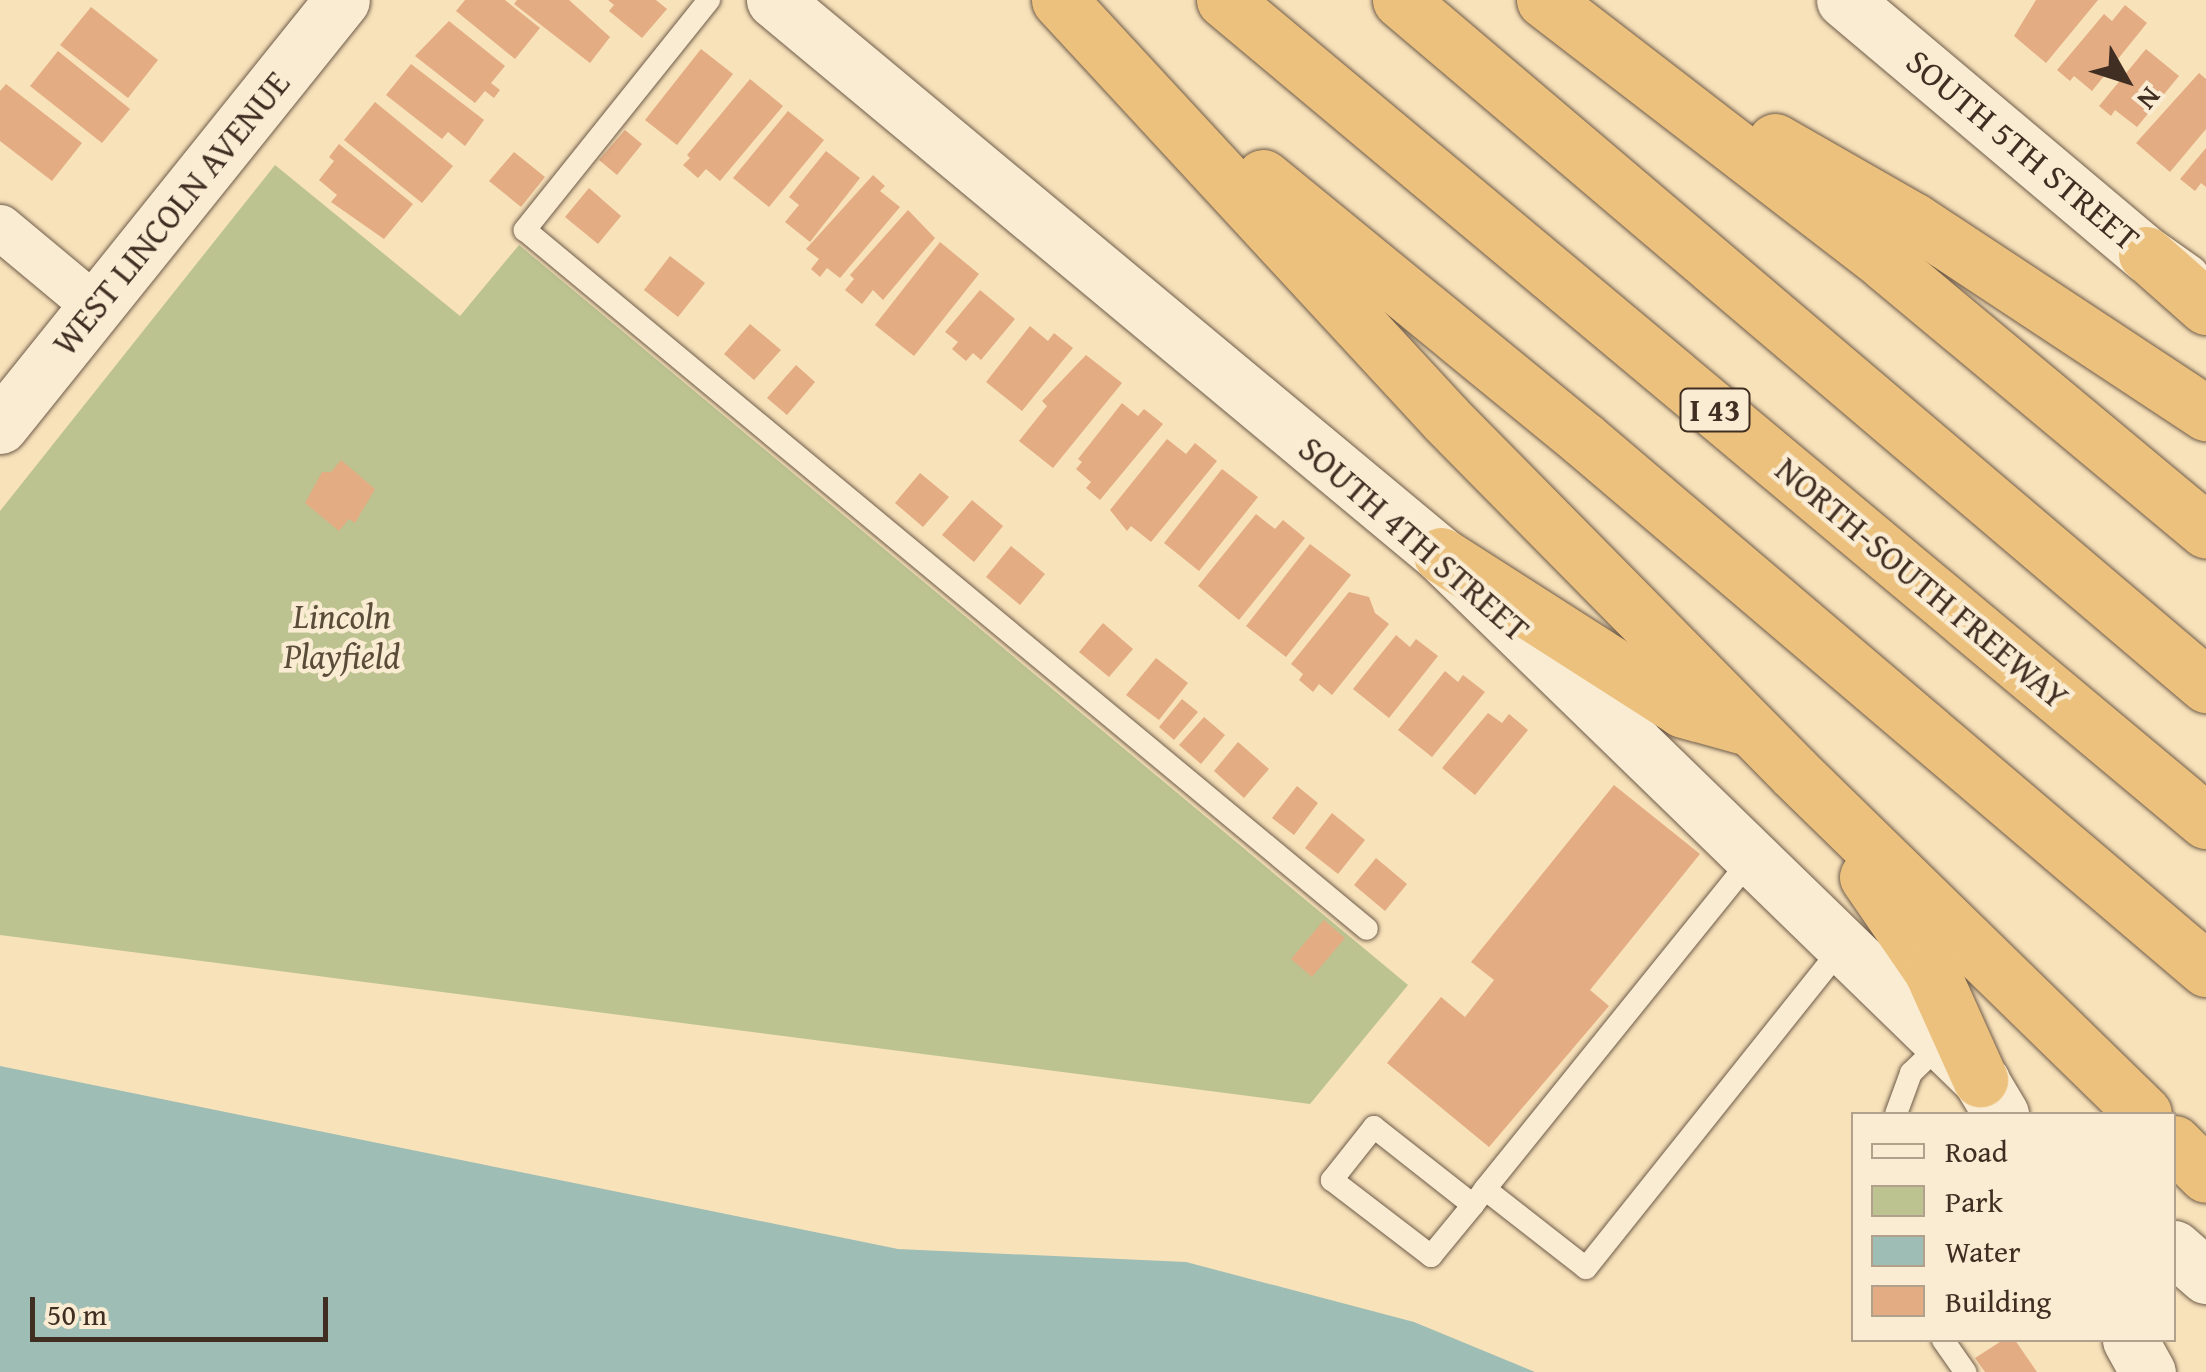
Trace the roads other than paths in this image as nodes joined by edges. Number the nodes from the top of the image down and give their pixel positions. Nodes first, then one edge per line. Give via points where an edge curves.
1 (342, 0) edge
2 (708, 0) edge
3 (774, 0) edge
4 (1059, 0) edge
5 (1224, 0) edge
6 (1400, 0) edge
7 (1544, 0) edge
8 (1862, 6) edge
9 (1607, 45) junction
10 (1117, 58) junction
11 (0, 227) edge
12 (2146, 254) junction
13 (2206, 296) edge
14 (2206, 306) edge
15 (96, 307) junction
16 (2206, 412) edge
17 (0, 426) edge
18 (2206, 530) edge
19 (1441, 554) junction
20 (2206, 685) edge
21 (1751, 728) junction
22 (1794, 772) junction
23 (2206, 821) edge
24 (1752, 858) junction
25 (1367, 928) dead end
26 (1842, 947) junction
27 (2206, 968) edge
28 (1974, 1079) edge
29 (1897, 1112) edge
30 (2017, 1112) edge
31 (2142, 1112) edge
32 (2176, 1146) edge
33 (2206, 1175) edge
34 (1479, 1197) junction
35 (2176, 1250) edge
36 (2206, 1276) edge
37 (1944, 1342) edge
38 (2131, 1342) edge
39 (1965, 1372) edge
40 (2148, 1372) edge

1 - 15 street, WEST LINCOLN AVENUE
2 - 25 lane via 525,230
3 - 19 street, SOUTH 4TH STREET
4 - 10 highway
5 - 23 highway, NORTH-SOUTH FREEWAY / I 43
6 - 20 highway
7 - 9 highway
8 - 12 street, SOUTH 5TH STREET
9 - 16 highway via 1913,220
9 - 18 highway via 1885,263
10 - 21 highway via 1446,419
10 - 27 highway via 1583,439
11 - 15 street
12 - 13 street, SOUTH 5TH STREET
12 - 14 highway
15 - 17 street, WEST LINCOLN AVENUE
19 - 21 highway via 1683,710
19 - 24 street, SOUTH 4TH STREET
21 - 22 highway
22 - 28 highway via 1931,970
22 - 31 highway
24 - 26 street, SOUTH 4TH STREET
24 - 34 lane
26 - 28 street, SOUTH 4TH STREET
26 - 34 lane via 1586,1268
28 - 29 lane via 1911,1073
28 - 30 street, SOUTH 4TH STREET
32 - 33 highway
34 - 34 lane via 1374,1127 1332,1180 1431,1256
35 - 36 street
37 - 39 lane
38 - 40 street

